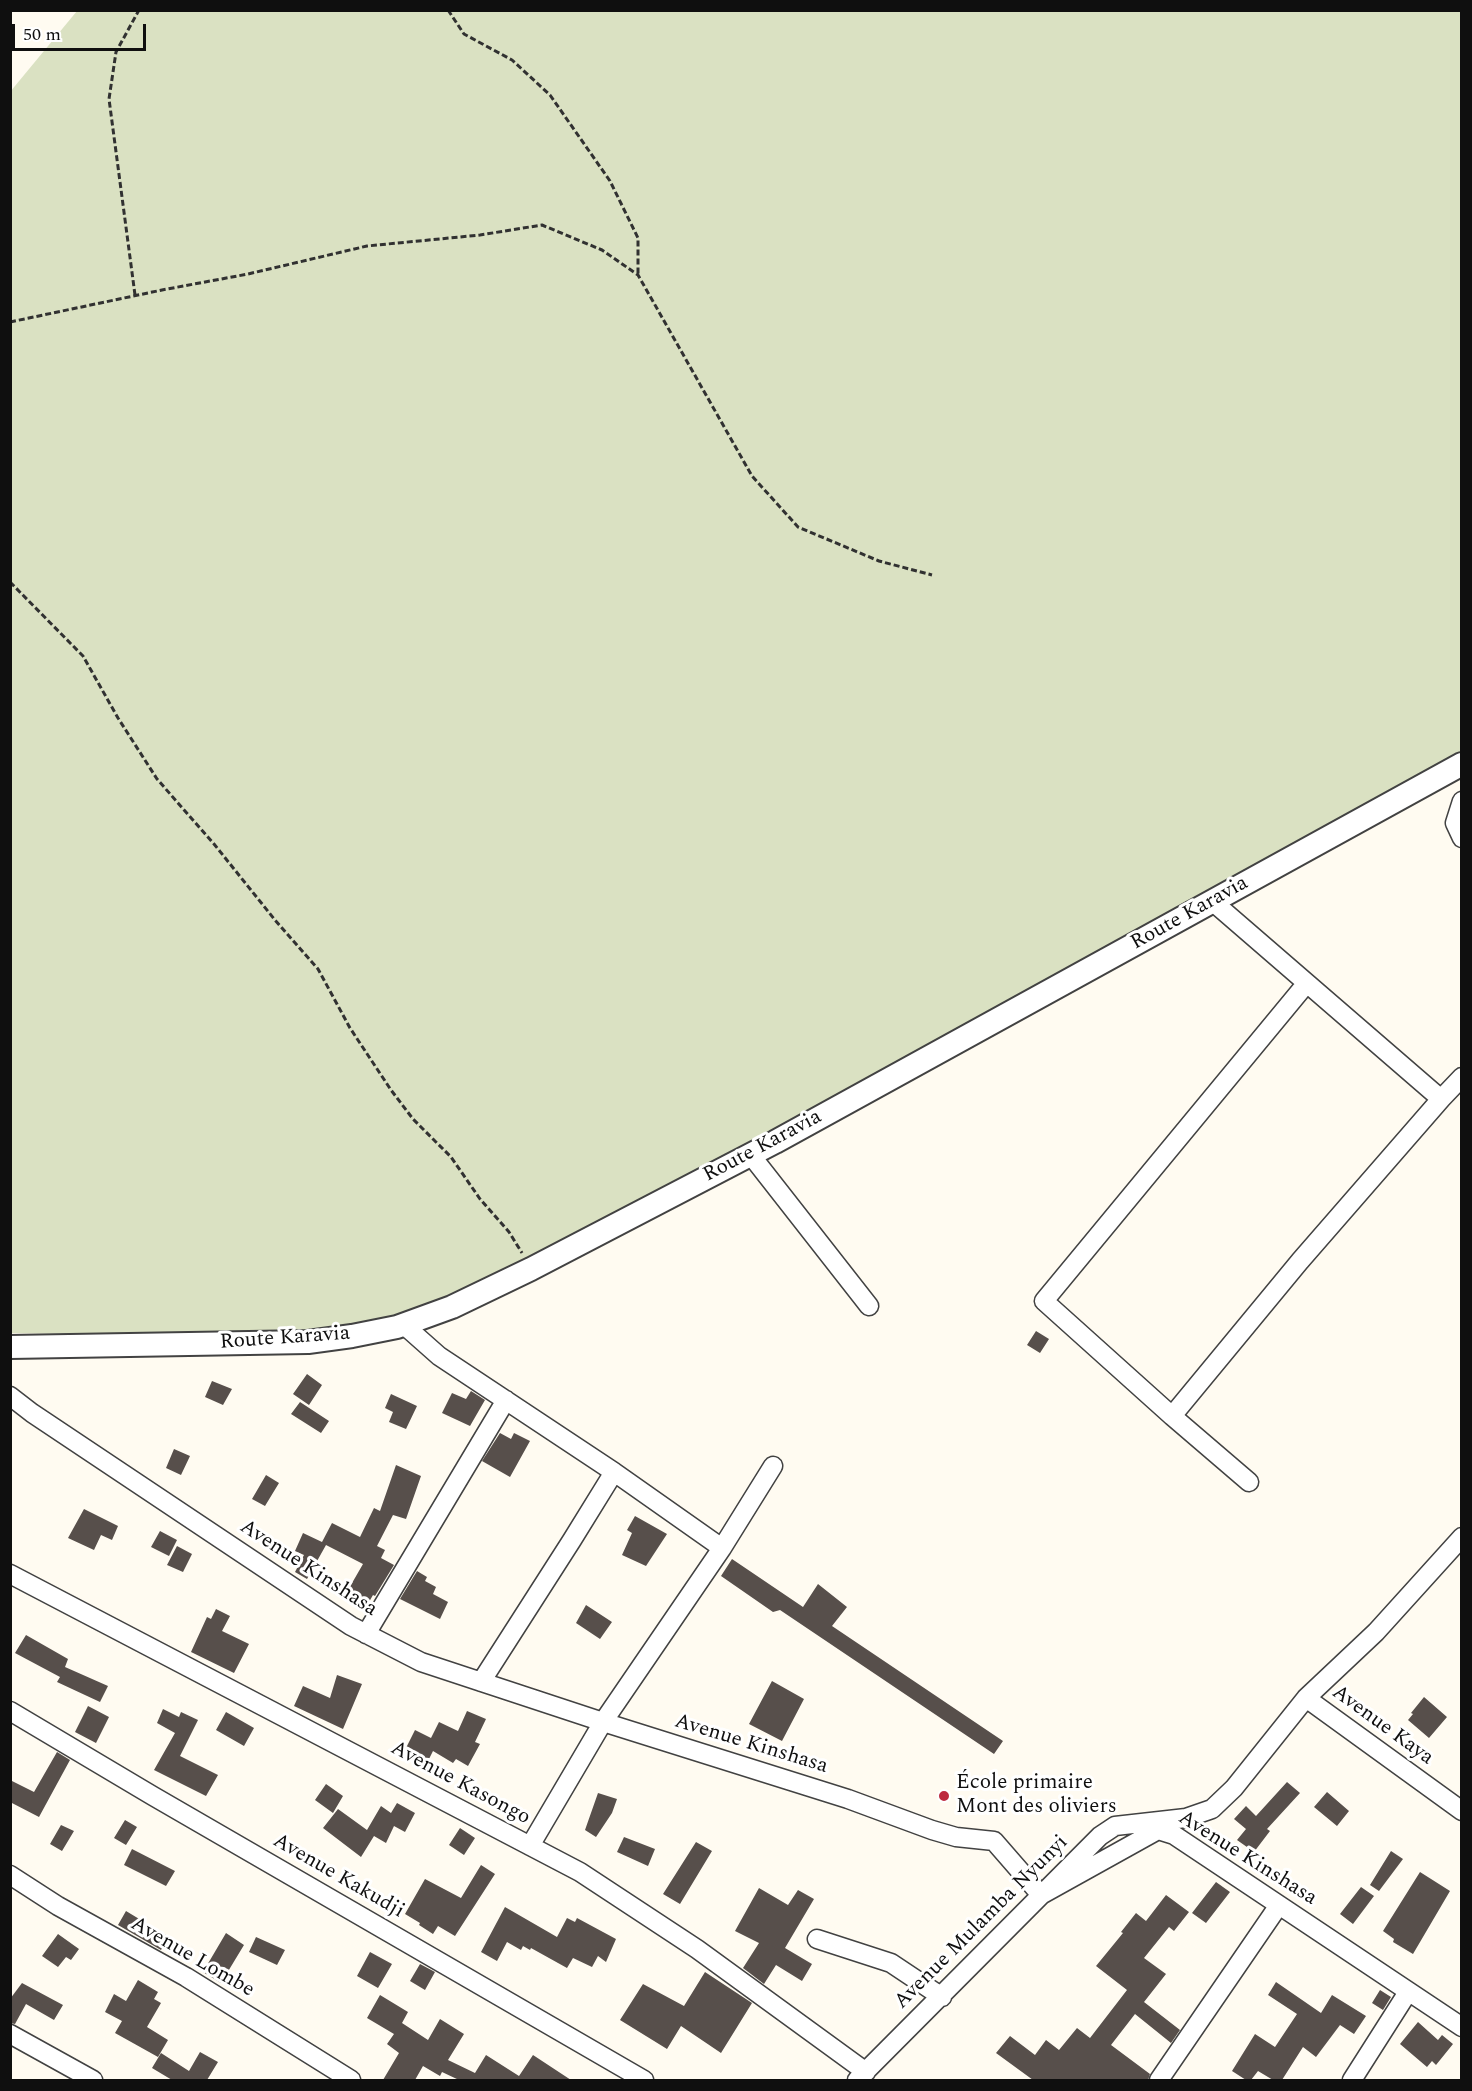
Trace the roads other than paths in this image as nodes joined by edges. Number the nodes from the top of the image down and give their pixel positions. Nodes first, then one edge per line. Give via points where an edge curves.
1 (1461, 764) edge
2 (1461, 801) edge
3 (1461, 838) edge
4 (1212, 901) junction
5 (1306, 984) junction
6 (1461, 1077) edge
7 (1441, 1099) junction
8 (750, 1154) junction
9 (869, 1306) dead end
10 (404, 1325) junction
11 (10, 1347) edge
12 (10, 1395) edge
13 (506, 1400) junction
14 (1172, 1416) junction
15 (773, 1466) dead end
16 (614, 1472) junction
17 (1249, 1482) dead end
18 (1461, 1537) edge
19 (722, 1548) junction
20 (10, 1574) edge
21 (366, 1634) junction
22 (481, 1682) junction
23 (1306, 1698) junction
24 (10, 1711) edge
25 (603, 1722) junction
26 (1461, 1812) edge
27 (530, 1846) junction
28 (10, 1875) edge
29 (1041, 1895) junction
30 (1279, 1905) junction
31 (817, 1939) dead end
32 (1408, 1992) junction
33 (942, 1997) junction
34 (1461, 2027) edge
35 (10, 2034) edge
36 (862, 2076) edge
37 (93, 2080) edge
38 (351, 2080) edge
39 (644, 2080) edge
40 (1160, 2080) edge
41 (1352, 2080) edge

1 - 4 street, Route Karavia
2 - 3 street via 1455,823
4 - 5 street
4 - 8 street, Route Karavia
5 - 7 street
5 - 14 street via 1044,1301
6 - 7 street
7 - 14 street
8 - 9 street
8 - 10 street, Route Karavia via 531,1269
10 - 11 street, Route Karavia via 308,1342
10 - 13 street via 439,1356
12 - 21 street, Avenue Kinshasa
13 - 16 street
13 - 21 street
14 - 17 street
15 - 19 street
16 - 19 street
16 - 22 street
18 - 23 street, Avenue Mulamba Nyunyi via 1376,1632
19 - 25 street
20 - 27 street, Avenue Kasongo
21 - 22 street, Avenue Kinshasa via 421,1662
22 - 25 street, Avenue Kinshasa
23 - 26 street, Avenue Kaya
23 - 29 street, Avenue Mulamba Nyunyi via 1234,1788 1212,1809 1186,1818 1115,1826
24 - 39 street, Avenue Kakudji
25 - 27 street
25 - 29 street, Avenue Kinshasa via 848,1799 932,1830 956,1837 994,1840
27 - 36 street, Avenue Kasongo via 580,1872 697,1949
28 - 38 street, Avenue Lombe via 57,1906 186,1977
29 - 30 street, Avenue Kinshasa via 1158,1830 1191,1845
29 - 33 street, Avenue Mulamba Nyunyi
30 - 32 street, Avenue Kinshasa
30 - 40 street
31 - 33 street via 891,1963
32 - 34 street, Avenue Kinshasa
32 - 41 street
33 - 36 street, Avenue Mulamba Nyunyi
35 - 37 street

